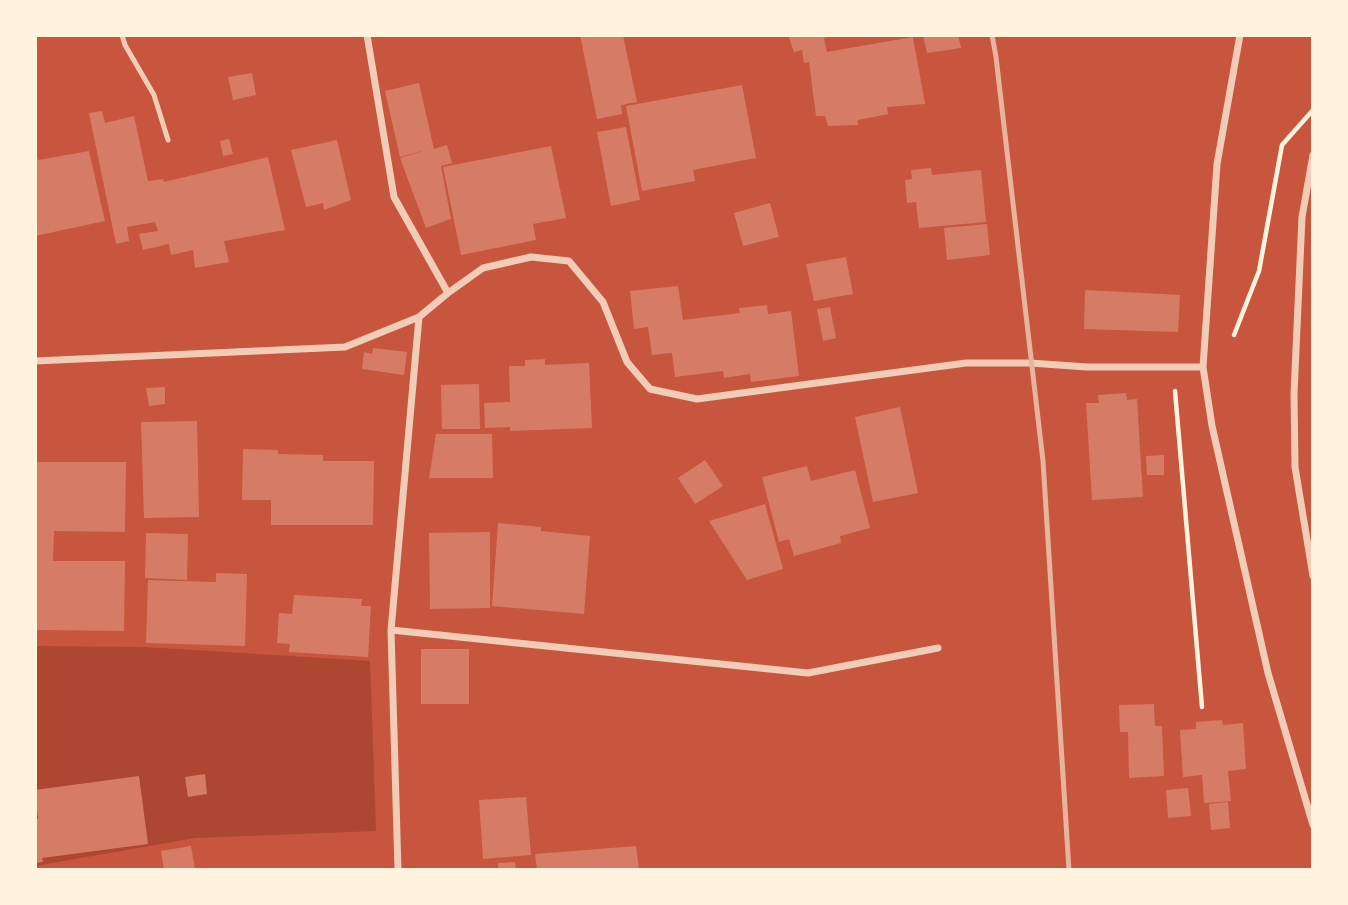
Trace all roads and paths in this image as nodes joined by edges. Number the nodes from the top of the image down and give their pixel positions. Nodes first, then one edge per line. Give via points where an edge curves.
1 (122, 35) edge
2 (367, 35) edge
3 (1240, 35) edge
4 (1313, 110) edge
5 (168, 140) dead end
6 (1313, 155) edge
7 (448, 293) junction
8 (419, 317) junction
9 (35, 361) edge
10 (1173, 367) junction
11 (1203, 367) junction
12 (1313, 576) edge
13 (391, 630) junction
14 (938, 648) dead end
15 (1202, 707) dead end
16 (1313, 825) edge
17 (398, 870) edge

1 - 5 lane via 154,95
2 - 7 street via 394,197
3 - 11 street via 1217,164
4 - 11 path via 1282,145 1259,271 1233,338
6 - 12 street via 1302,217 1294,394 1295,467
7 - 8 street
7 - 10 street via 483,268 531,257 569,261 603,302 627,362 650,389 697,399 966,363
8 - 9 street via 345,347
8 - 13 street
10 - 11 street
10 - 15 path
11 - 16 street via 1268,673
13 - 14 street via 808,673
13 - 17 street

